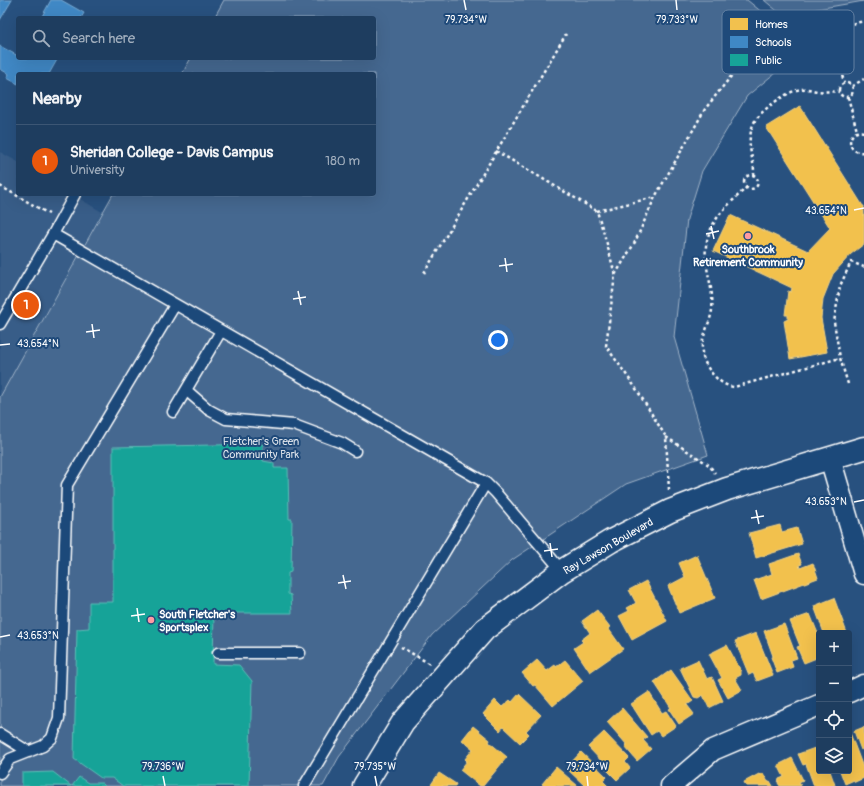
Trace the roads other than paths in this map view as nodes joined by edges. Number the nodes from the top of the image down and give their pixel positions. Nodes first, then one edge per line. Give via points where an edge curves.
1 (74, 196) edge
2 (53, 234) junction
3 (175, 305) junction
4 (0, 324) edge
5 (221, 331) junction
6 (186, 390) junction
7 (173, 412) dead end
8 (864, 448) edge
9 (355, 451) dead end
10 (830, 458) junction
11 (486, 483) junction
12 (562, 571) junction
13 (864, 574) edge
14 (218, 653) dead end
15 (300, 653) dead end
16 (864, 686) edge
17 (852, 691) edge
18 (816, 706) edge
19 (0, 734) edge
20 (29, 752) junction
21 (0, 773) edge
22 (304, 786) edge
23 (364, 786) edge
24 (671, 786) edge

1 - 2 lane
2 - 3 lane
2 - 4 lane
3 - 5 lane
3 - 20 lane via 67,485 59,718 52,738 44,746
5 - 6 lane
5 - 11 lane
6 - 7 lane
6 - 9 lane via 209,410 226,419 294,425 342,443
8 - 10 street, Ray Lawson Boulevard
10 - 12 street, Ray Lawson Boulevard via 727,489 670,511 611,541
10 - 13 street
11 - 12 lane
11 - 22 lane
12 - 23 street, Ray Lawson Boulevard via 485,629 403,722
14 - 15 lane
16 - 17 street
18 - 24 street via 713,750
19 - 20 lane
20 - 21 lane via 10,759

